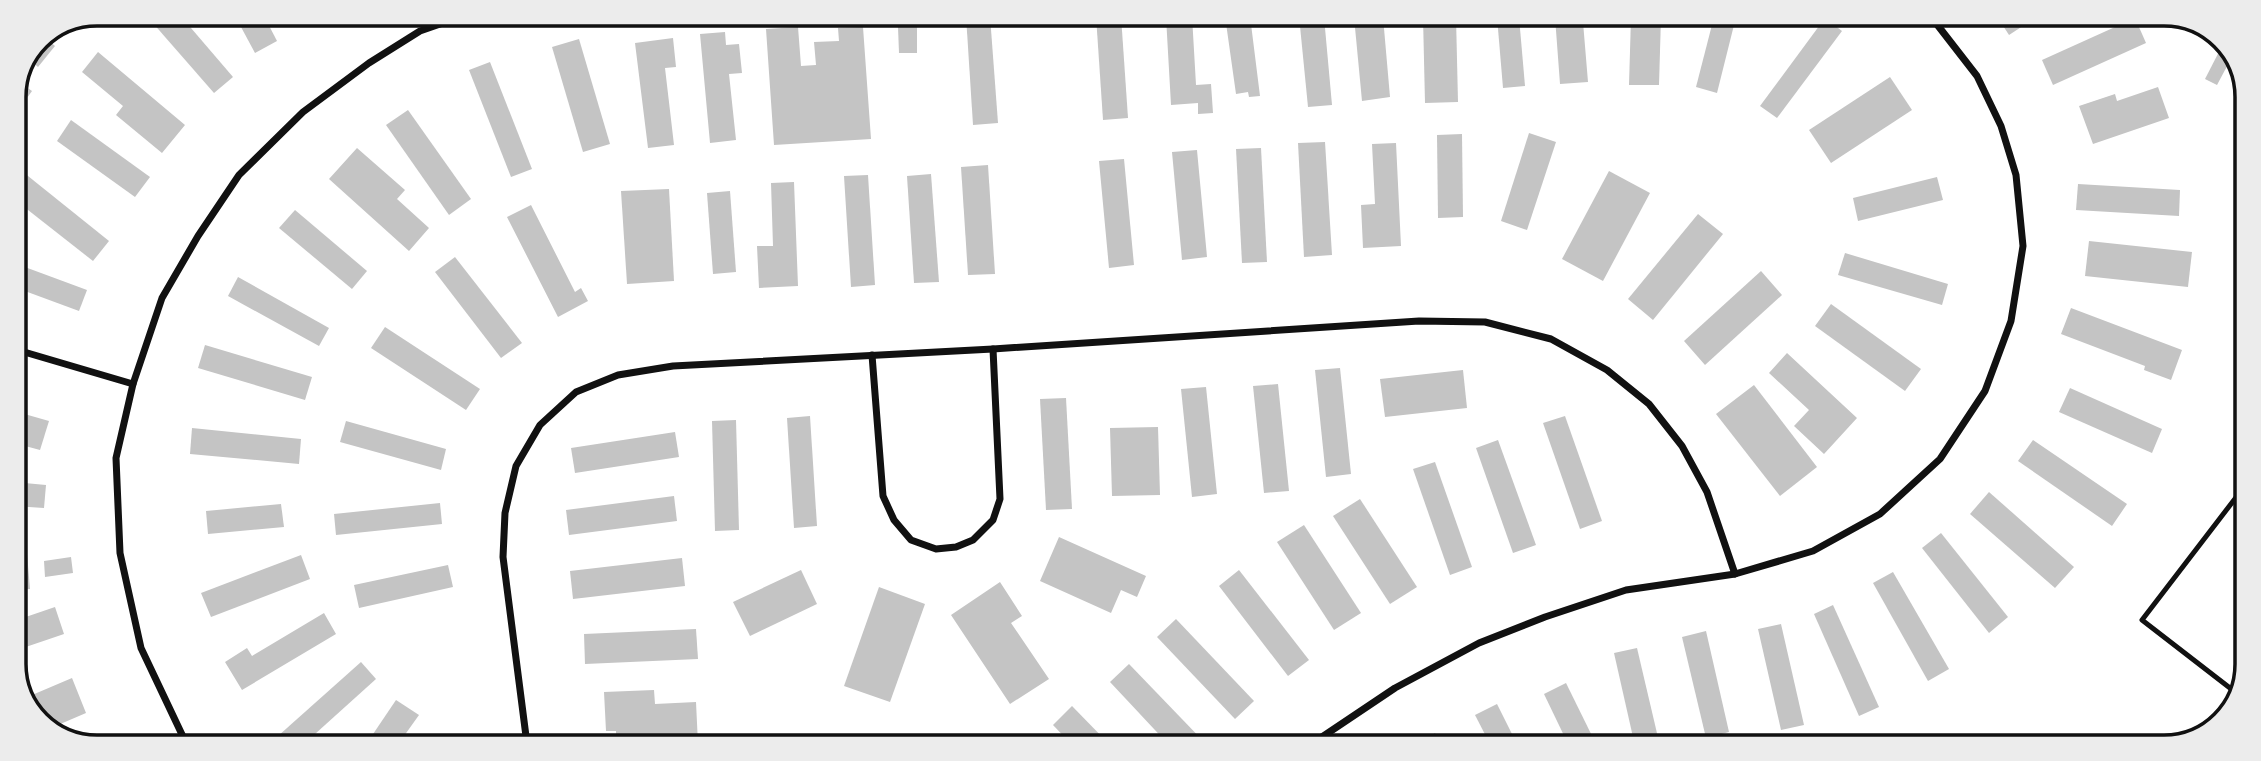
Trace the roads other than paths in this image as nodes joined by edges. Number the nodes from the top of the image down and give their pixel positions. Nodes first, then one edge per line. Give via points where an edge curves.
1 (434, 26) edge
2 (1938, 26) edge
3 (993, 349) junction
4 (26, 353) edge
5 (872, 355) junction
6 (133, 384) junction
7 (2235, 499) edge
8 (1735, 574) junction
9 (2230, 688) edge
10 (182, 735) edge
11 (526, 735) edge
12 (1326, 735) edge

1 - 6 street via 369,63 303,112 239,176 162,298
2 - 8 street via 1977,76 2001,125 2016,175 2023,246 2011,321 1985,391 1940,460 1880,514 1812,551
3 - 5 street
3 - 5 street via 1000,499 993,520 973,540 936,549 911,540 894,520 883,496
3 - 8 street via 1419,321 1485,322 1551,339 1607,370 1649,404 1682,446 1707,492
4 - 6 street
5 - 11 street via 673,366 618,375 576,393 540,425 516,466 504,524 503,557
6 - 10 street via 116,458 120,553 141,648
7 - 9 lane via 2141,620
8 - 12 street via 1626,590 1545,617 1479,643 1395,688

